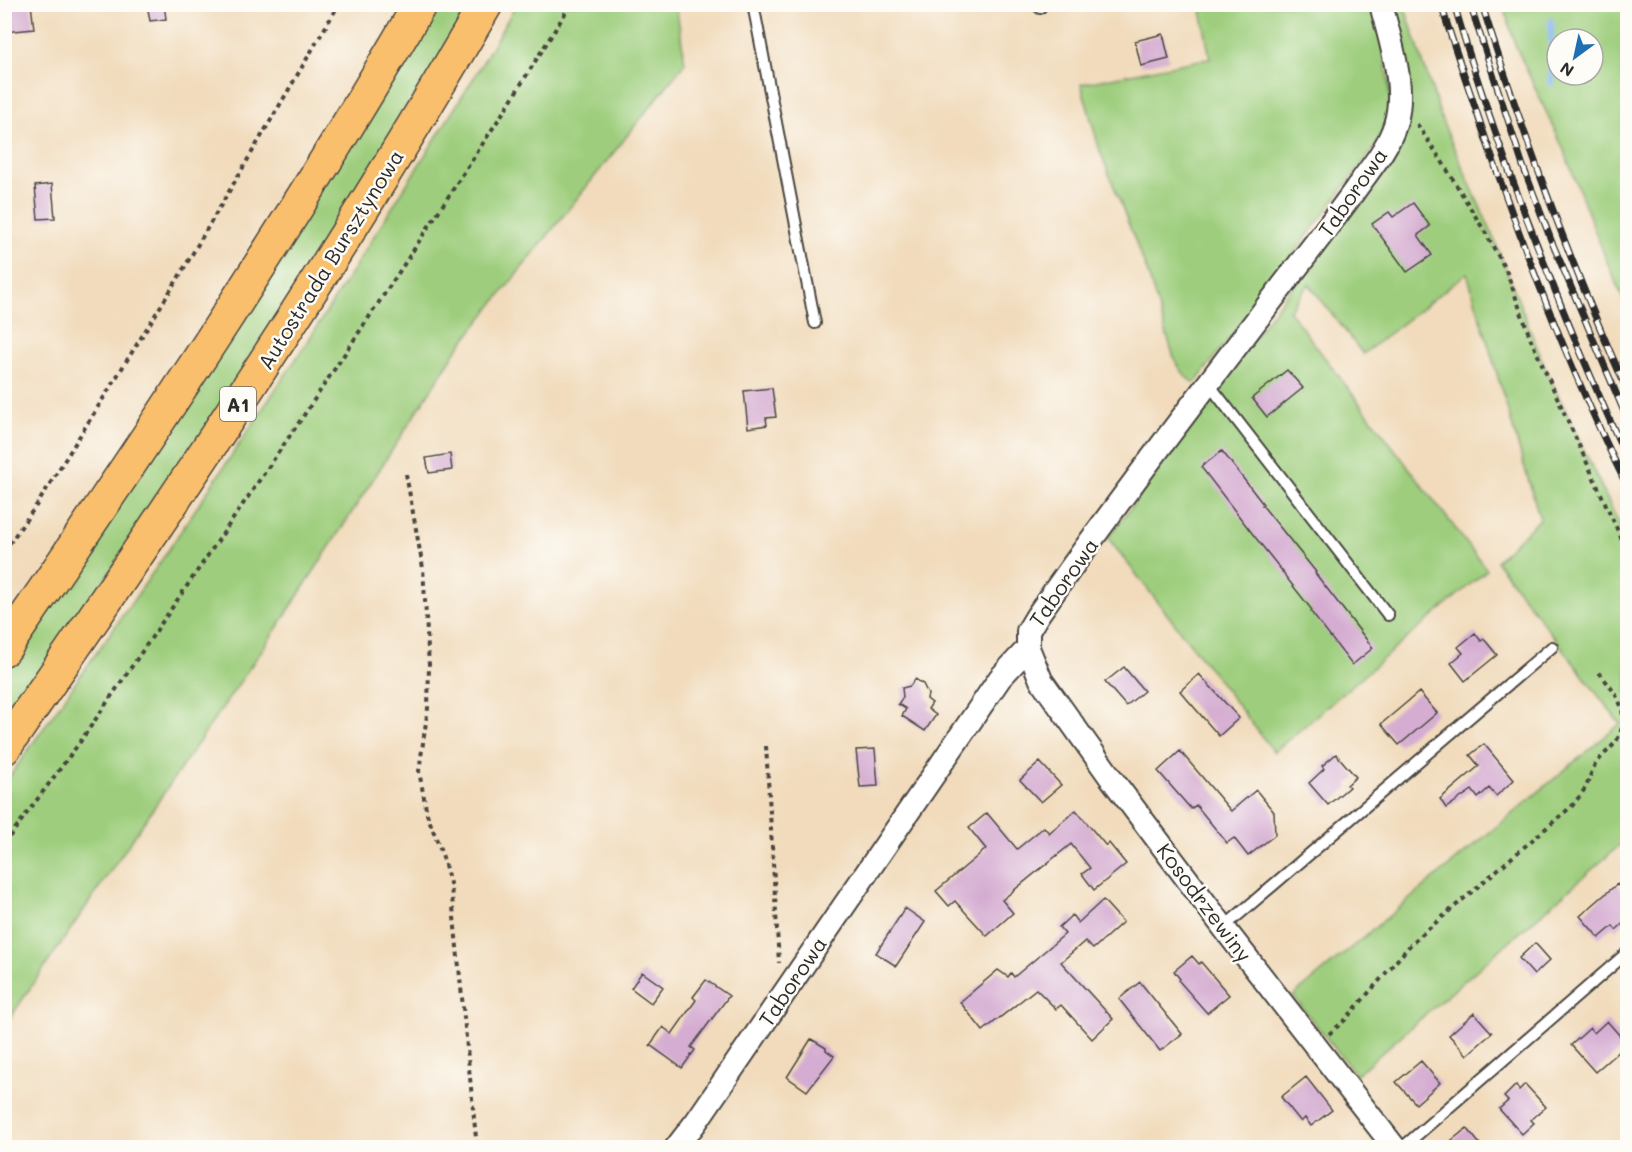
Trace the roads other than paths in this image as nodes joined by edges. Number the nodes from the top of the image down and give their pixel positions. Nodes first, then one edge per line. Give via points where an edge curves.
1 (420, 4) edge
2 (486, 4) edge
3 (753, 4) edge
4 (1381, 4) edge
5 (815, 323) dead end
6 (1208, 382) junction
7 (1388, 615) dead end
8 (1552, 647) dead end
9 (1028, 648) junction
10 (4, 649) edge
11 (4, 747) edge
12 (1224, 927) junction
13 (1628, 952) edge
14 (1395, 1147) edge
15 (676, 1148) edge

1 - 10 highway via 181,387
2 - 11 highway, Autostrada Bursztynowa / A1 via 232,415
3 - 5 lane
4 - 6 street, Taborowa via 1395,59 1399,97 1395,124 1382,153
6 - 7 lane
6 - 9 street, Taborowa via 1037,616 1028,631
8 - 12 lane
9 - 12 street, Kosodrzewiny via 1041,680 1062,711
9 - 15 street, Taborowa via 1000,678
12 - 14 street, Kosodrzewiny
13 - 14 lane

